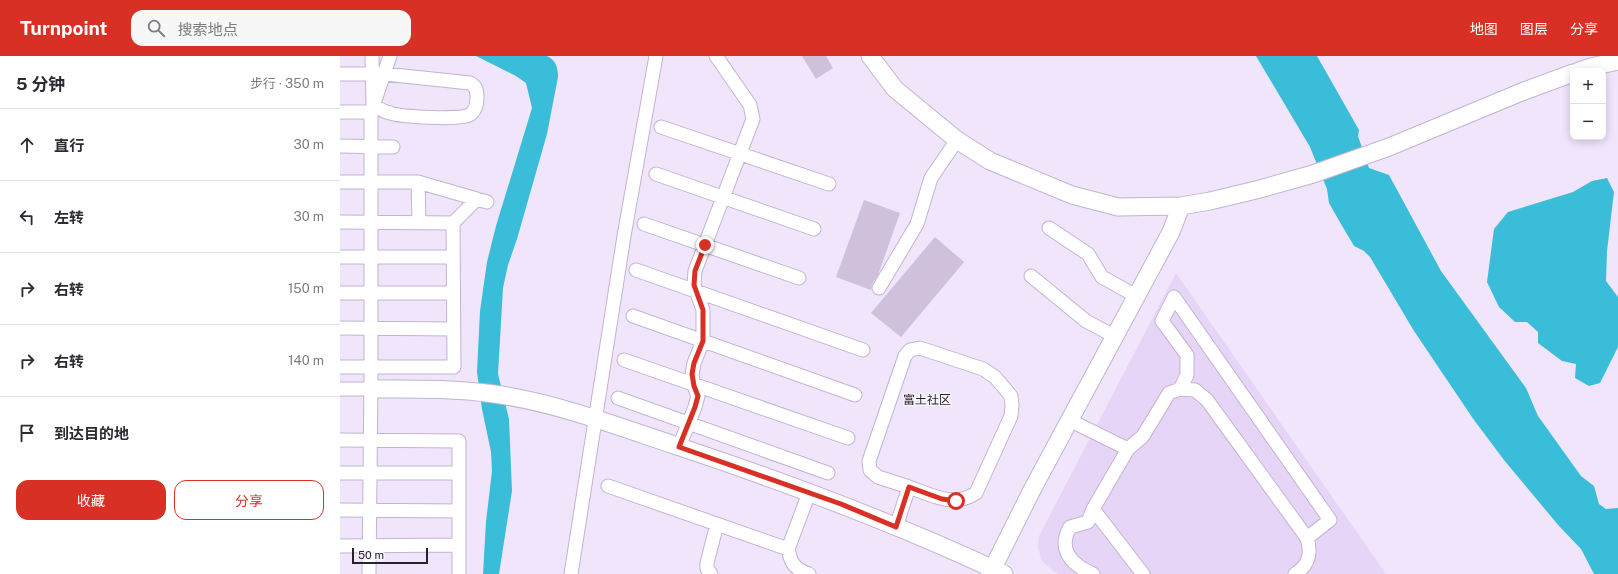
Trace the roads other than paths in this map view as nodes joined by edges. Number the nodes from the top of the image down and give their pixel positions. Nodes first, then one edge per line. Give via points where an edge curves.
1 (372, 56) edge
2 (390, 56) edge
3 (656, 56) edge
4 (716, 56) edge
5 (870, 56) edge
6 (1618, 61) edge
7 (1588, 68) edge
8 (340, 74) edge
9 (379, 74) junction
10 (1570, 74) edge
11 (372, 109) junction
12 (340, 112) edge
13 (660, 127) dead end
14 (957, 140) junction
15 (340, 146) edge
16 (371, 146) junction
17 (393, 146) dead end
18 (740, 154) junction
19 (656, 174) dead end
20 (340, 182) edge
21 (371, 182) junction
22 (418, 182) junction
23 (829, 184) dead end
24 (723, 197) junction
25 (1181, 206) junction
26 (340, 222) edge
27 (371, 222) junction
28 (418, 222) junction
29 (453, 223) junction
30 (644, 224) dead end
31 (1049, 228) dead end
32 (814, 229) dead end
33 (705, 245) junction
34 (340, 257) edge
35 (371, 257) junction
36 (453, 257) junction
37 (636, 270) dead end
38 (1031, 276) dead end
39 (799, 278) dead end
40 (880, 288) dead end
41 (696, 292) junction
42 (340, 293) edge
43 (371, 293) junction
44 (453, 293) junction
45 (1136, 296) junction
46 (633, 316) dead end
47 (340, 328) edge
48 (371, 328) junction
49 (453, 328) junction
50 (1114, 336) junction
51 (703, 341) junction
52 (1206, 342) junction
53 (863, 350) dead end
54 (1187, 355) junction
55 (624, 360) dead end
56 (340, 367) edge
57 (371, 367) junction
58 (694, 384) junction
59 (340, 389) edge
60 (371, 389) junction
61 (1180, 389) junction
62 (855, 395) dead end
63 (618, 398) dead end
64 (595, 418) junction
65 (1069, 420) junction
66 (689, 423) junction
67 (848, 438) dead end
68 (340, 440) edge
69 (370, 440) junction
70 (679, 447) junction
71 (1128, 449) junction
72 (340, 473) edge
73 (370, 473) junction
74 (459, 473) junction
75 (828, 473) dead end
76 (608, 486) dead end
77 (909, 487) junction
78 (810, 493) junction
79 (1092, 509) junction
80 (340, 510) edge
81 (370, 510) junction
82 (459, 511) junction
83 (717, 524) junction
84 (896, 527) junction
85 (1307, 538) junction
86 (459, 545) junction
87 (340, 546) edge
88 (369, 546) junction
89 (788, 549) junction
90 (995, 572) edge
91 (369, 574) edge
92 (459, 574) edge
93 (571, 574) edge
94 (711, 574) edge
95 (809, 574) edge
96 (1093, 574) edge
97 (1143, 574) edge
98 (1295, 574) edge

1 - 9 street
2 - 9 street
3 - 64 street
4 - 18 street via 750,105 753,119
5 - 14 main road via 895,89
6 - 7 main road
8 - 9 street
9 - 11 street
9 - 11 street via 470,83 477,90 477,102 470,115 460,118 399,116
10 - 25 main road via 1524,90 1389,147 1313,174 1260,189
11 - 12 street
11 - 16 street
13 - 18 street
14 - 25 main road via 990,161 1072,195 1118,207
14 - 40 street via 931,178 917,224
15 - 16 street
16 - 17 street
16 - 21 street
18 - 23 street
18 - 24 street
19 - 24 street
20 - 21 street
21 - 22 street
21 - 27 street
22 - 28 street
22 - 29 street via 482,200
24 - 32 street
24 - 33 street
25 - 45 main road via 1171,232
26 - 27 street
27 - 28 street
27 - 35 street
28 - 29 street
29 - 36 street
30 - 33 street
31 - 45 street via 1088,254 1102,277
33 - 39 street
33 - 41 street via 695,271
34 - 35 street
35 - 36 street
35 - 43 street
36 - 44 street
37 - 41 street
38 - 50 street via 1086,321
41 - 51 street via 703,310
41 - 53 street
42 - 43 street
43 - 44 street
43 - 48 street
44 - 49 street
45 - 50 main road
46 - 51 street
47 - 48 street
48 - 49 street
48 - 57 street
49 - 57 street via 454,368
50 - 65 main road
51 - 58 street via 694,363
51 - 62 street
52 - 54 street
52 - 54 street via 1174,297 1162,321
52 - 85 street via 1330,520
54 - 61 street via 1187,375
55 - 58 street
56 - 57 street
57 - 60 street
58 - 66 street via 698,396
58 - 67 street
59 - 60 street
60 - 64 main road via 445,389 508,396
60 - 69 street
61 - 71 street via 1169,393 1143,436
61 - 85 street via 1195,390 1207,400
63 - 66 street
64 - 70 main road
64 - 93 street
65 - 71 street
65 - 90 main road
66 - 70 street
66 - 75 street
68 - 69 street
69 - 73 street
69 - 74 street via 459,441
70 - 78 main road
71 - 79 street
72 - 73 street
73 - 74 street
73 - 81 street
74 - 82 street
76 - 83 street
77 - 77 street via 878,477 870,470 869,461 905,356 910,350 920,348 983,369 995,377 1011,396 1011,416 976,493 956,501 942,499
77 - 84 street
78 - 84 main road
78 - 89 street
79 - 96 street via 1088,522 1070,527 1065,536 1065,546 1071,561
79 - 97 street
80 - 81 street
81 - 82 street
81 - 88 street
82 - 86 street
83 - 89 street
83 - 94 street via 707,563 707,570
84 - 90 main road
85 - 98 street via 1309,557 1302,569
86 - 88 street
86 - 92 street
87 - 88 street
88 - 91 street
89 - 95 street via 790,560 798,570

